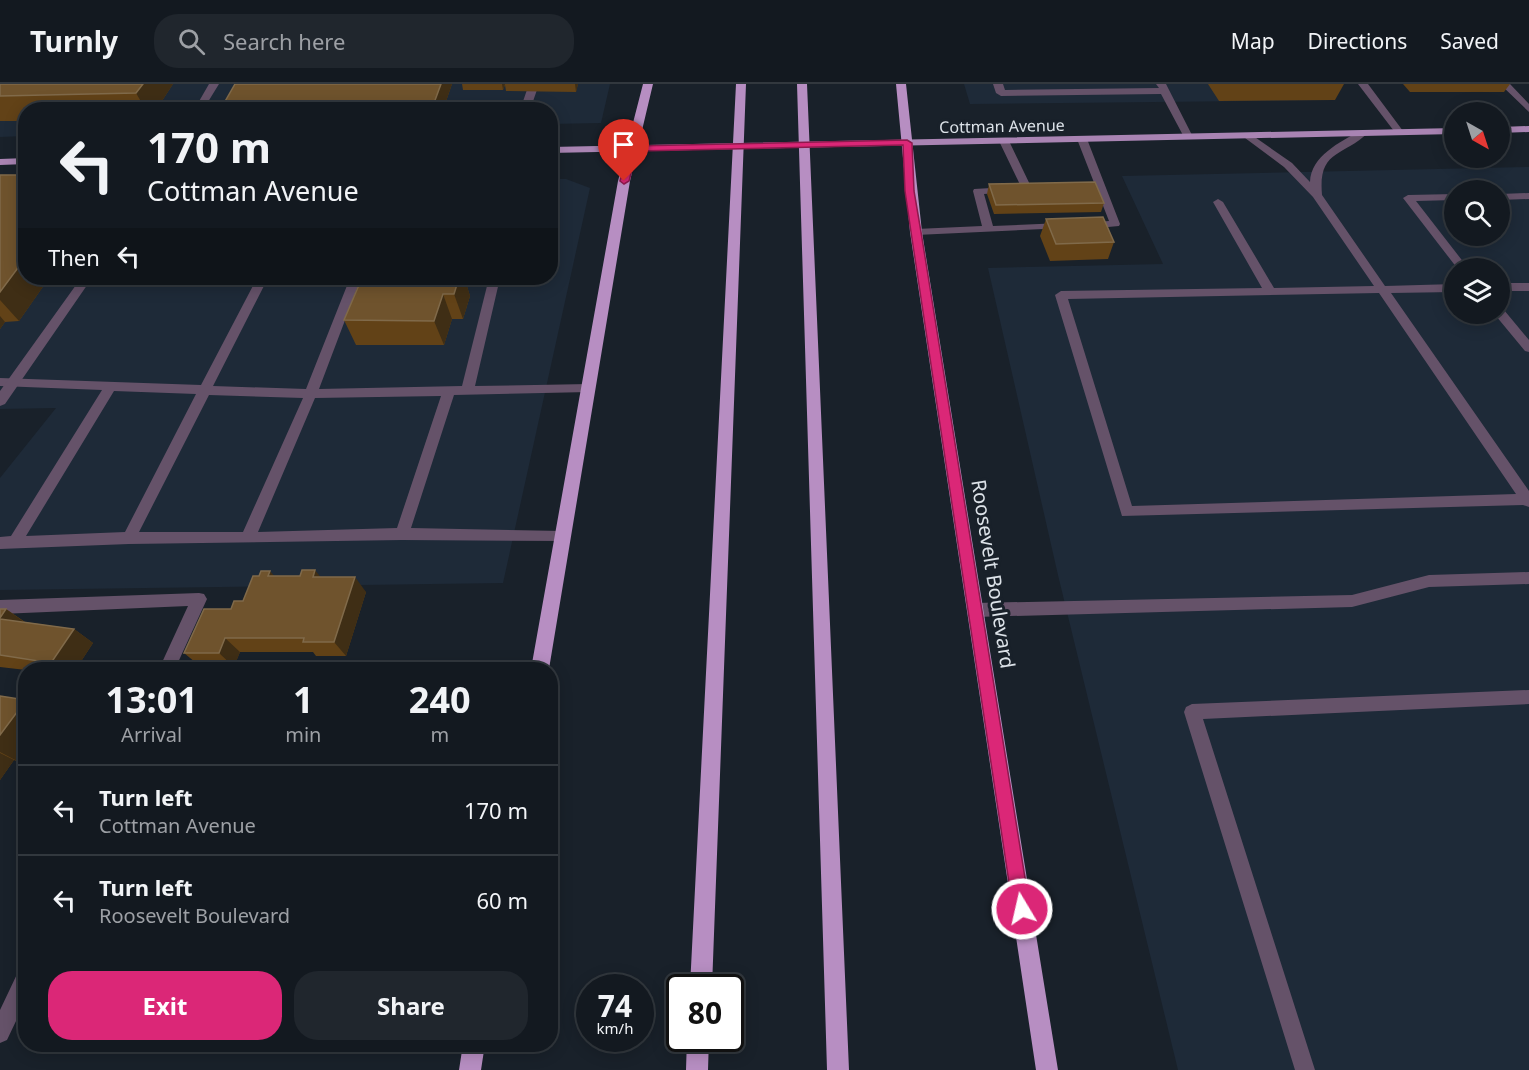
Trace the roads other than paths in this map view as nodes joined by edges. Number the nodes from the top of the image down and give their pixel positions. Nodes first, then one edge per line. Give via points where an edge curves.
1 (214, 84) edge
2 (534, 84) edge
3 (648, 84) edge
4 (741, 84) edge
5 (802, 84) edge
6 (901, 84) edge
7 (998, 84) edge
8 (1363, 84) edge
9 (1505, 84) edge
10 (1163, 88) edge
11 (203, 102) edge
12 (528, 102) edge
13 (1529, 109) edge
14 (1529, 129) edge
15 (1510, 130) edge
16 (1444, 131) edge
17 (1363, 133) junction
18 (1400, 133) junction
19 (1246, 135) junction
20 (1188, 137) junction
21 (1082, 139) junction
22 (1004, 141) junction
23 (907, 143) junction
24 (633, 148) junction
25 (558, 150) edge
26 (18, 161) edge
27 (0, 162) edge
28 (1317, 195) junction
29 (1510, 196) edge
30 (1529, 196) edge
31 (1444, 197) edge
32 (1218, 202) dead end
33 (1035, 213) edge
34 (1039, 227) junction
35 (988, 229) junction
36 (916, 232) junction
37 (1444, 244) edge
38 (1446, 246) edge
39 (1455, 258) edge
40 (81, 285) edge
41 (258, 285) edge
42 (353, 285) edge
43 (493, 285) edge
44 (1510, 287) edge
45 (1529, 287) edge
46 (1444, 288) edge
47 (1383, 289) junction
48 (1270, 291) junction
49 (1509, 324) edge
50 (1529, 348) edge
51 (0, 382) edge
52 (15, 382) junction
53 (111, 386) junction
54 (589, 388) junction
55 (206, 389) junction
56 (449, 391) junction
57 (467, 391) junction
58 (311, 394) junction
59 (0, 401) edge
60 (1528, 501) edge
61 (402, 534) junction
62 (563, 537) junction
63 (129, 538) junction
64 (248, 538) junction
65 (8, 543) edge
66 (1529, 578) edge
67 (0, 607) edge
68 (975, 610) junction
69 (170, 662) edge
70 (541, 662) edge
71 (1529, 697) edge
72 (702, 974) edge
73 (18, 994) edge
74 (0, 1033) edge
75 (473, 1052) edge
76 (698, 1052) edge
77 (470, 1070) edge
78 (697, 1070) edge
79 (838, 1070) edge
80 (1047, 1070) edge
81 (1305, 1070) edge

1 - 11 street
2 - 12 street
3 - 24 highway
4 - 72 highway
5 - 79 highway
6 - 23 highway, Roosevelt Boulevard
7 - 10 street via 1001,93
8 - 18 street
9 - 13 street
10 - 20 street
14 - 15 main road
16 - 18 main road, Cottman Avenue
17 - 18 main road, Cottman Avenue
17 - 19 main road, Cottman Avenue
17 - 28 street via 1336,149 1321,164 1315,176
19 - 20 main road, Cottman Avenue
19 - 28 street via 1288,165
20 - 21 main road, Cottman Avenue
21 - 22 main road, Cottman Avenue
21 - 34 street via 1096,188 1115,224 1080,222
22 - 23 main road, Cottman Avenue
22 - 35 street via 1032,190 978,191
23 - 24 main road, Cottman Avenue
23 - 36 highway, Roosevelt Boulevard
24 - 25 main road, Cottman Avenue
24 - 54 highway
26 - 27 main road
28 - 47 street
29 - 30 street
31 - 37 street via 1408,198
32 - 48 street
33 - 34 street
34 - 35 street
35 - 36 street
36 - 68 highway, Roosevelt Boulevard
38 - 39 street
40 - 52 street
41 - 55 street
42 - 58 street
43 - 57 street
44 - 45 street
46 - 47 street
47 - 48 street
47 - 60 street
48 - 60 street via 1061,296 1127,512
49 - 50 street
51 - 52 street
52 - 53 street
52 - 59 street
53 - 55 street
53 - 65 street
54 - 57 street
54 - 62 highway
55 - 58 street
55 - 63 street
56 - 57 street
56 - 58 street
56 - 61 street
58 - 64 street
61 - 62 street
61 - 64 street
62 - 70 highway
63 - 64 street
63 - 65 street
66 - 68 street via 1429,581 1352,601
67 - 69 street via 199,599
68 - 80 highway, Roosevelt Boulevard
71 - 81 street via 1192,712
73 - 74 street
75 - 77 highway
76 - 78 highway

